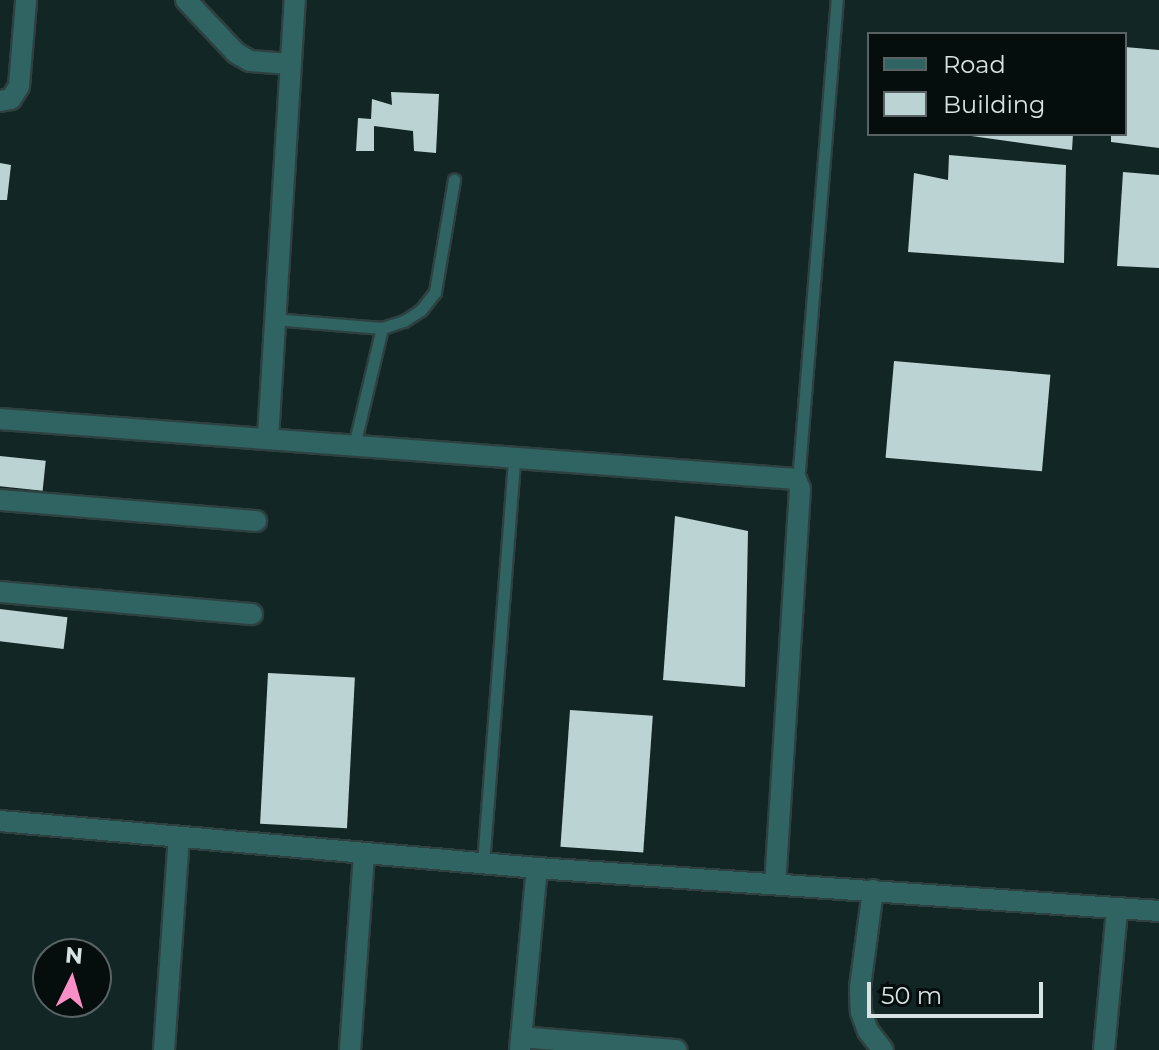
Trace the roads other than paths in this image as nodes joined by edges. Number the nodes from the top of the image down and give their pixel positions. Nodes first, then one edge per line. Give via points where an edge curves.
1 (26, 0) edge
2 (186, 0) edge
3 (295, 0) edge
4 (837, 0) edge
5 (290, 64) junction
6 (0, 101) edge
7 (454, 180) dead end
8 (273, 319) junction
9 (382, 328) junction
10 (0, 419) edge
11 (268, 438) junction
12 (354, 446) junction
13 (514, 458) junction
14 (798, 482) junction
15 (0, 500) edge
16 (256, 521) dead end
17 (0, 592) edge
18 (252, 614) dead end
19 (0, 821) edge
20 (179, 838) junction
21 (364, 854) junction
22 (483, 864) junction
23 (537, 868) junction
24 (775, 882) junction
25 (873, 890) junction
26 (1117, 909) junction
27 (1159, 911) edge
28 (521, 1044) edge
29 (164, 1050) edge
30 (350, 1050) edge
31 (676, 1050) edge
32 (883, 1050) edge
33 (1104, 1050) edge

1 - 6 street via 19,86 11,99
2 - 5 street via 236,53 250,61
3 - 5 street
4 - 14 lane
5 - 8 street
7 - 9 lane via 435,292 412,316
8 - 9 lane
8 - 11 street
9 - 12 lane
10 - 11 street
11 - 12 street
12 - 13 street
13 - 14 street via 788,476
13 - 22 lane
14 - 24 street
15 - 16 street
17 - 18 street
19 - 20 street
20 - 21 street
20 - 29 street
21 - 22 street
21 - 30 street
22 - 23 street
23 - 24 street
23 - 28 street
24 - 25 street
25 - 26 street
25 - 32 street via 861,1012
26 - 27 street
26 - 33 street
28 - 31 street

